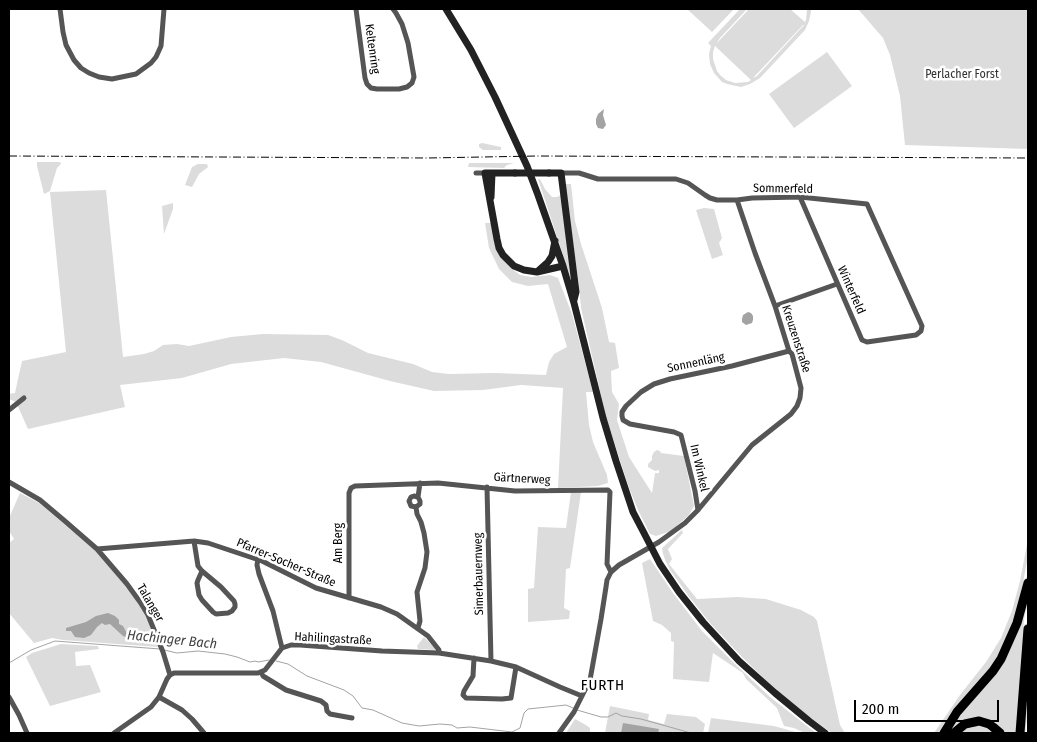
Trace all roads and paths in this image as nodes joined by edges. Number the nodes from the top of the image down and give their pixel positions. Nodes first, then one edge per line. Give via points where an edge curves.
1 (60, 9) edge
2 (164, 9) edge
3 (358, 9) edge
4 (393, 9) edge
5 (446, 9) edge
6 (476, 173) dead end
7 (488, 173) junction
8 (561, 173) junction
9 (800, 197) junction
10 (737, 200) junction
11 (555, 241) junction
12 (563, 266) junction
13 (537, 272) junction
14 (837, 284) junction
15 (574, 303) junction
16 (775, 306) junction
17 (916, 335) joint
18 (791, 352) junction
19 (24, 398) dead end
20 (9, 410) edge
21 (622, 416) joint
22 (9, 482) edge
23 (420, 484) junction
24 (487, 487) junction
25 (351, 488) joint
26 (698, 510) junction
27 (194, 541) junction
28 (651, 547) junction
29 (97, 550) junction
30 (258, 560) junction
31 (202, 571) junction
32 (611, 572) junction
33 (1028, 583) edge
34 (349, 598) junction
35 (418, 628) junction
36 (1028, 629) edge
37 (282, 648) junction
38 (439, 653) junction
39 (474, 658) junction
40 (491, 661) junction
41 (516, 667) junction
42 (261, 672) junction
43 (170, 675) junction
44 (582, 696) junction
45 (9, 697) edge
46 (159, 697) junction
47 (352, 718) dead end
48 (27, 733) edge
49 (114, 733) edge
50 (204, 733) edge
51 (559, 733) edge
52 (825, 733) edge
53 (944, 733) edge
54 (954, 733) edge
55 (1000, 733) edge
56 (1020, 733) edge

1 - 2 street via 66,45 74,60 89,73 112,79 136,74 156,57 161,46
3 - 4 street, Keltenring via 367,84 377,89 399,89 412,83 414,74 402,24
5 - 11 main road via 504,114
6 - 7 street
7 - 8 main road, bridge
7 - 13 main road via 499,248 514,266
8 - 10 street, Sommerfeld via 579,173 598,179 676,179 710,198
8 - 15 main road via 576,292
9 - 10 street, Sommerfeld
9 - 14 street, Winterfeld
9 - 17 street, Sommerfeld via 867,204 922,326
10 - 16 street, Kreuzenstraße
11 - 12 main road
11 - 13 main road via 552,256
12 - 13 main road
12 - 15 main road
14 - 16 street
14 - 17 street, Winterfeld via 862,340
15 - 28 main road via 616,461 634,512
16 - 18 street, Kreuzenstraße
18 - 21 street, Sonnenläng via 654,384 626,406
18 - 26 street, Kreuzenstraße via 801,388 797,406 752,445
19 - 20 street
21 - 26 street, Im Winkel via 630,424 681,435
22 - 29 street via 40,500
23 - 24 street, Gärtnerweg
23 - 25 street, Gärtnerweg
23 - 35 street via 418,497 410,499 422,522 426,552 425,568 417,592
24 - 32 street, Gärtnerweg via 532,492 608,490 607,564
24 - 40 street, Simerbauernweg
25 - 34 street, Am Berg
26 - 28 street, Kreuzenstraße via 677,530
27 - 29 street, Pfarrer-Socher-Straße
27 - 30 street, Pfarrer-Socher-Straße
27 - 31 street via 198,566
28 - 32 street, Kreuzenstraße
28 - 52 main road via 679,592 703,622 775,693
29 - 43 street, Talanger via 127,584 148,615
30 - 34 street, Pfarrer-Socher-Straße via 316,588
30 - 37 street via 259,574
31 - 31 street via 197,583 202,600 216,614 232,611 234,601
32 - 44 street via 590,680
33 - 53 highway via 1017,623 1001,659 957,712
34 - 35 street, Pfarrer-Socher-Straße via 384,608
35 - 38 street, Pfarrer-Socher-Straße via 434,641
36 - 56 highway
37 - 38 street, Hahilingastraße via 300,645
37 - 42 street, Hahilingastraße
38 - 39 street, Hahilingastraße
39 - 40 street, Hahilingastraße
39 - 41 street via 473,676 463,695 466,698 511,698
40 - 41 street, Hahilingastraße
41 - 44 street, Hahilingastraße
42 - 43 street via 179,672
42 - 47 street via 286,690 322,701 330,714
43 - 46 street
44 - 51 street
45 - 48 street
46 - 49 street via 144,713
46 - 50 street via 182,710
54 - 55 highway via 965,724 979,722 994,727

